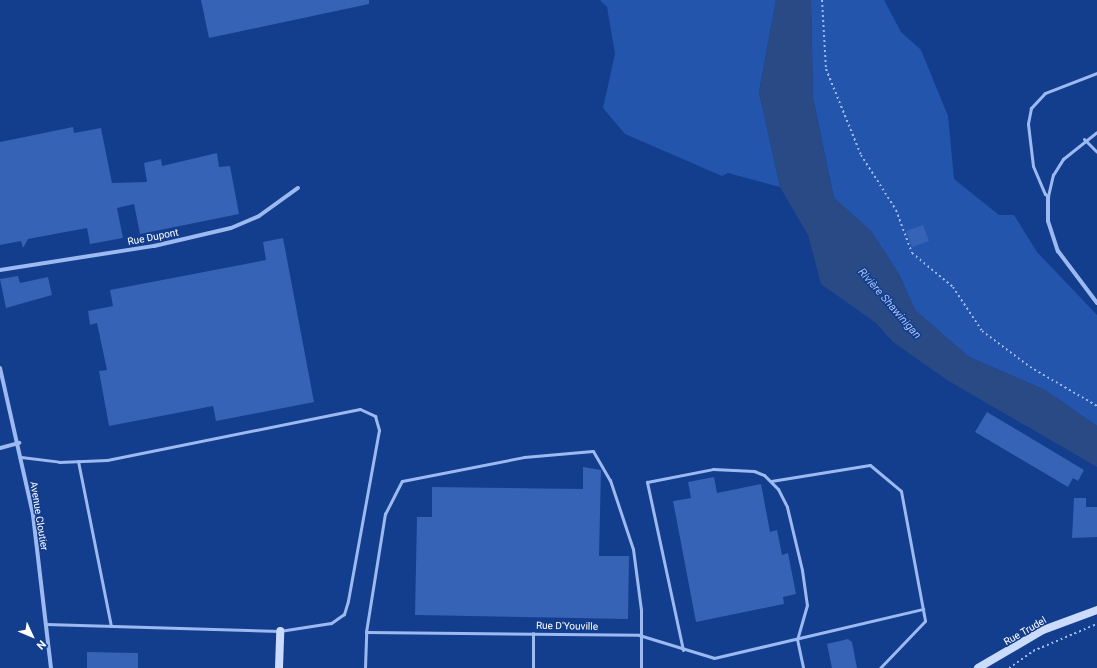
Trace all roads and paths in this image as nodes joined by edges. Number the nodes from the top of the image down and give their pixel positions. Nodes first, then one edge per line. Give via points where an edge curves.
1 (822, 0) edge
2 (1097, 73) edge
3 (1097, 132) edge
4 (1084, 139) junction
5 (1097, 152) edge
6 (298, 188) dead end
7 (1048, 196) junction
8 (0, 270) edge
9 (1097, 303) edge
10 (0, 368) edge
11 (1097, 406) edge
12 (18, 443) junction
13 (0, 448) edge
14 (21, 457) junction
15 (78, 461) junction
16 (771, 481) junction
17 (923, 609) junction
18 (1097, 610) edge
19 (46, 624) junction
20 (1097, 624) edge
21 (110, 626) junction
22 (280, 631) junction
23 (366, 632) junction
24 (533, 634) junction
25 (639, 635) junction
26 (797, 640) junction
27 (683, 650) junction
28 (986, 666) edge
29 (51, 668) edge
30 (279, 668) edge
31 (365, 668) edge
32 (533, 668) edge
33 (641, 668) edge
34 (803, 668) edge
35 (880, 668) edge
36 (978, 668) edge
37 (1009, 668) edge

1 - 11 path via 826,69 860,155 896,210 912,253 953,287 982,331 1030,367
2 - 7 lane via 1045,93 1030,108 1028,124 1033,166 1040,188
3 - 4 lane
4 - 5 lane
4 - 7 lane via 1059,164
6 - 8 street, Rue Dupont via 259,216 231,228 154,246
7 - 9 street via 1047,214 1055,243 1070,272
10 - 12 street, Avenue Cloutier
12 - 13 street
12 - 14 street, Avenue Cloutier
14 - 15 lane
14 - 19 street, Avenue Cloutier
15 - 21 lane
15 - 22 lane via 107,460 360,409 375,416 380,430 344,614 322,627
16 - 17 lane via 870,465 901,491
16 - 26 lane via 787,507 806,585 807,605
16 - 27 lane via 754,471 713,469 647,482
17 - 26 lane, Rue D'Youville
17 - 35 lane via 925,621
18 - 28 main road, Rue Trudel via 1043,630
19 - 21 lane
19 - 29 street, Avenue Cloutier
20 - 37 path via 1033,651
21 - 22 lane
22 - 30 main road
23 - 24 lane, Rue D'Youville
23 - 25 lane via 385,514 402,481 524,457 593,451 610,480 629,530 641,610
23 - 31 lane
24 - 25 lane, Rue D'Youville
24 - 32 lane
25 - 27 lane, Rue D'Youville
25 - 33 lane
26 - 27 lane, Rue D'Youville via 714,658
26 - 34 lane
28 - 36 main road, Rue Trudel

